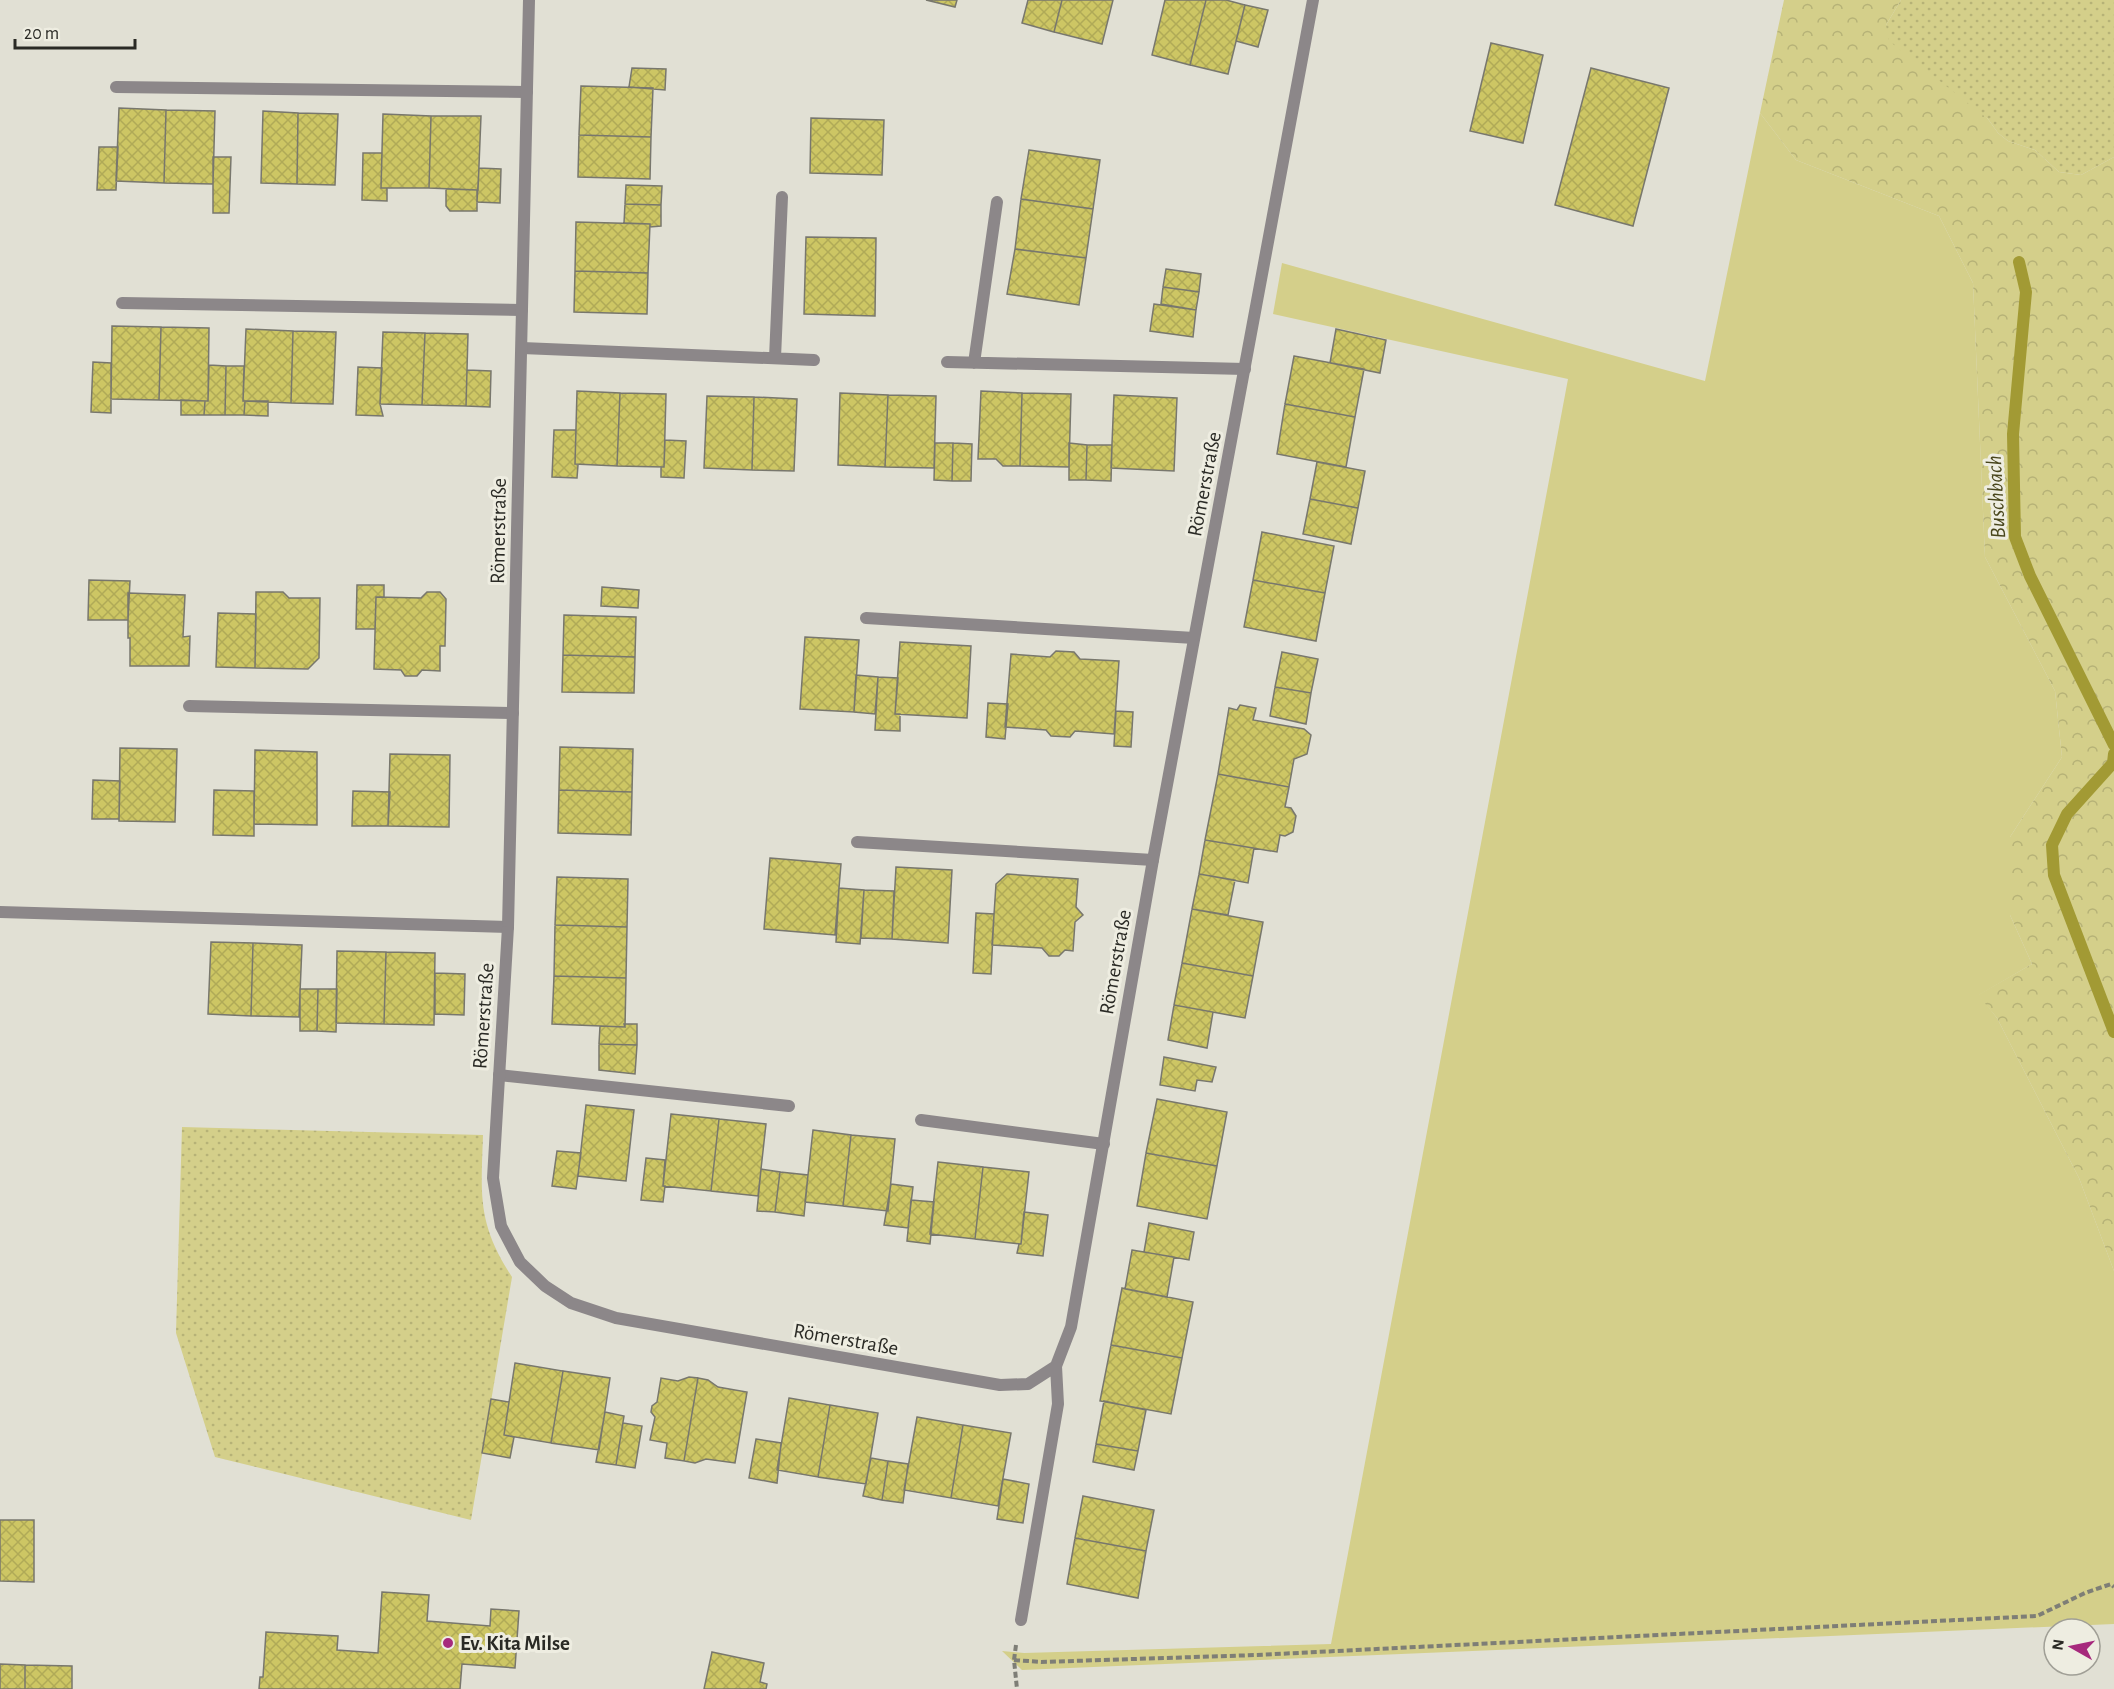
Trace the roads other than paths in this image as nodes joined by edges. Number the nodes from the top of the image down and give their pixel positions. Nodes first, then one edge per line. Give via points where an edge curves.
1 (529, 0) edge
2 (1313, 0) edge
3 (116, 87) dead end
4 (527, 92) junction
5 (782, 197) dead end
6 (997, 202) dead end
7 (122, 303) dead end
8 (522, 310) junction
9 (522, 348) junction
10 (775, 358) junction
11 (814, 360) dead end
12 (947, 362) dead end
13 (974, 363) junction
14 (1245, 369) junction
15 (866, 618) dead end
16 (1194, 638) junction
17 (189, 706) dead end
18 (513, 713) junction
19 (857, 842) dead end
20 (1153, 860) junction
21 (0, 912) edge
22 (508, 927) junction
23 (499, 1075) junction
24 (789, 1106) dead end
25 (921, 1120) dead end
26 (1104, 1144) junction
27 (1056, 1366) junction
28 (1021, 1620) road end

1 - 4 street, Römerstraße
2 - 14 street, Römerstraße
3 - 4 street
4 - 8 street, Römerstraße
5 - 10 street
6 - 13 street
7 - 8 street
8 - 9 street, Römerstraße
9 - 10 street
9 - 18 street, Römerstraße
10 - 11 street
12 - 13 street
13 - 14 street
14 - 16 street, Römerstraße
15 - 16 street
16 - 20 street, Römerstraße
17 - 18 street
18 - 22 street, Römerstraße
19 - 20 street
20 - 26 street, Römerstraße
21 - 22 street
22 - 23 street, Römerstraße
23 - 24 street
23 - 27 street, Römerstraße via 493,1178 501,1226 520,1262 571,1303 616,1318 1000,1385 1028,1384
25 - 26 street
26 - 27 street, Römerstraße via 1071,1327
27 - 28 street via 1058,1404

